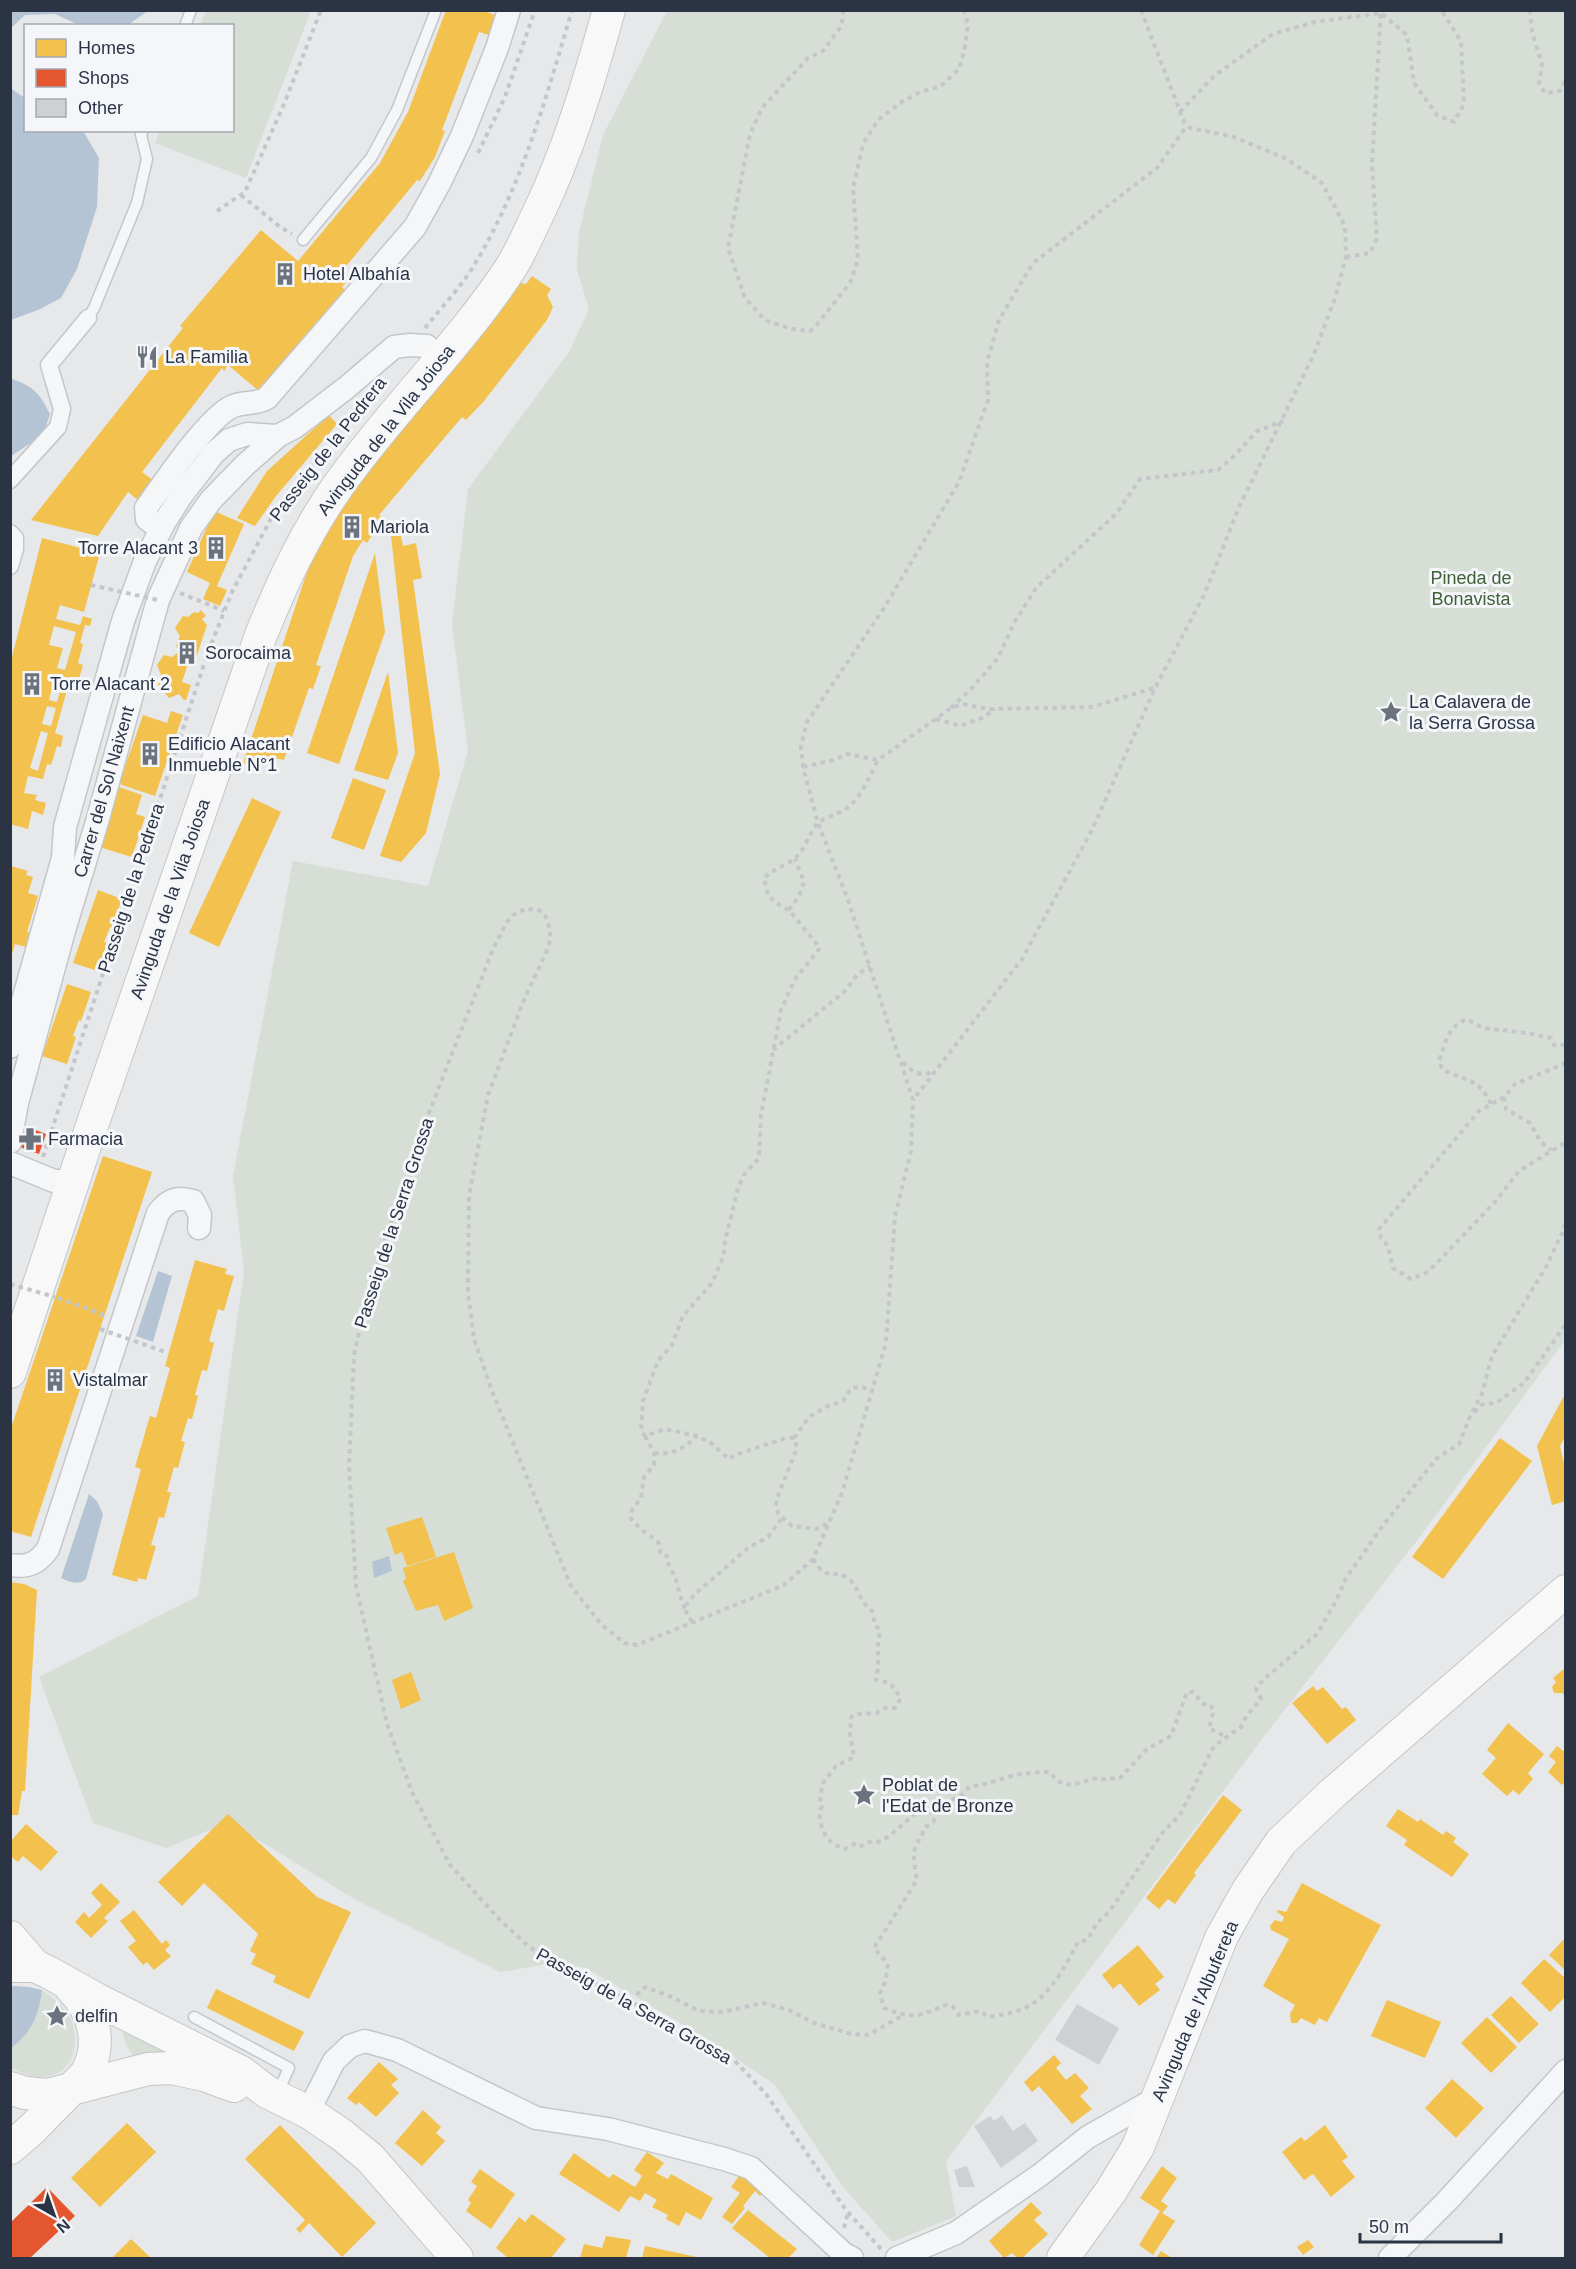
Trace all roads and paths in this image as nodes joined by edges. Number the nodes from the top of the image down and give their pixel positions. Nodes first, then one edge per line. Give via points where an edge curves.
1 (321, 10) edge
2 (436, 10) edge
3 (509, 10) edge
4 (572, 10) edge
5 (589, 10) edge
6 (609, 10) edge
7 (843, 10) edge
8 (964, 10) edge
9 (1141, 10) edge
10 (1441, 10) edge
11 (1530, 10) edge
12 (1381, 12) edge
13 (1566, 79) edge
14 (1180, 112) junction
15 (1186, 126) junction
16 (142, 132) edge
17 (241, 195) junction
18 (217, 211) dead end
19 (303, 240) joint
20 (1346, 257) junction
21 (88, 318) joint
22 (418, 345) junction
23 (366, 399) dead end
24 (1283, 421) junction
25 (278, 436) junction
26 (229, 440) junction
27 (245, 465) junction
28 (10, 480) edge
29 (164, 523) junction
30 (10, 533) edge
31 (10, 566) edge
32 (91, 585) dead end
33 (164, 594) junction
34 (224, 611) junction
35 (1155, 688) junction
36 (951, 708) junction
37 (994, 709) junction
38 (935, 719) junction
39 (878, 760) junction
40 (803, 767) junction
41 (818, 823) junction
42 (795, 859) junction
43 (789, 910) junction
44 (870, 966) junction
45 (1566, 1045) edge
46 (10, 1047) edge
47 (772, 1050) junction
48 (901, 1060) junction
49 (1566, 1063) edge
50 (936, 1070) junction
51 (1504, 1097) junction
52 (913, 1100) junction
53 (1491, 1104) junction
54 (10, 1142) edge
55 (1566, 1142) edge
56 (1551, 1150) junction
57 (10, 1163) edge
58 (55, 1179) junction
59 (1566, 1219) edge
60 (199, 1228) dead end
61 (10, 1284) edge
62 (10, 1309) edge
63 (1566, 1324) edge
64 (168, 1353) dead end
65 (10, 1372) edge
66 (873, 1390) junction
67 (1471, 1414) junction
68 (645, 1436) junction
69 (697, 1436) junction
70 (794, 1438) junction
71 (654, 1453) junction
72 (782, 1518) junction
73 (828, 1524) junction
74 (813, 1559) junction
75 (10, 1565) edge
76 (1566, 1591) edge
77 (685, 1610) junction
78 (692, 1622) junction
79 (1226, 1738) junction
80 (940, 1811) junction
81 (10, 1937) edge
82 (23, 1966) edge
83 (66, 1983) junction
84 (630, 2001) junction
85 (902, 2015) junction
86 (194, 2017) dead end
87 (1566, 2071) edge
88 (130, 2073) junction
89 (10, 2088) edge
90 (70, 2089) junction
91 (271, 2094) junction
92 (1160, 2096) junction
93 (308, 2112) junction
94 (21, 2139) edge
95 (890, 2255) edge
96 (457, 2259) edge
97 (852, 2259) edge
98 (1064, 2259) edge
99 (1390, 2259) edge

1 - 17 path via 284,104
2 - 19 lane via 397,110 371,158
3 - 29 street via 462,136 415,227 267,398 221,413 183,457 146,508 147,519 154,524
4 - 22 path via 544,103 505,208 473,268
5 - 22 main road, Avinguda de la Vila Joiosa via 534,179 493,258
6 - 58 main road, Avinguda de la Vila Joiosa via 575,124 520,252 479,311 338,486 283,580
7 - 8 path via 842,25 823,51 808,58 762,108 750,134 728,248 745,298 765,320 791,329 810,331 850,284 858,260 853,188 863,144 885,114 920,92 941,86 959,69 968,25
9 - 14 path
10 - 12 path via 1461,41 1464,104 1454,122 1437,115 1414,83 1407,35
11 - 13 path via 1542,64 1539,84 1550,94 1560,91
12 - 14 path via 1315,22 1273,34 1214,76
12 - 20 path via 1372,164 1377,238 1370,253
14 - 15 path
15 - 20 path via 1234,137 1287,159 1322,183 1345,226
15 - 40 path via 1157,168 1033,264 999,320 987,362 988,400 959,482 884,608 807,722 801,746
16 - 21 lane via 147,159 136,203
17 - 18 path
17 - 19 path
20 - 24 path via 1314,354
21 - 28 street via 49,365 62,409 58,427
22 - 25 street, Carrer del Sol Naixent via 394,347 346,388
22 - 58 main road, Avinguda de la Vila Joiosa via 321,474 286,528 265,571 237,639
23 - 34 path, Passeig de la Pedrera via 274,513
24 - 35 path via 1239,507 1204,594
24 - 36 path via 1257,431 1218,470 1140,479 1116,514 1036,588 998,657
25 - 26 street via 247,434
25 - 27 street, Carrer del Sol Naixent
26 - 27 street via 244,451
26 - 29 street, Carrer del Sol Naixent via 214,453
27 - 33 street, Carrer del Sol Naixent via 211,500 191,528
29 - 46 street, Carrer del Sol Naixent via 145,561 117,641 64,827 63,858
30 - 31 street via 15,538 15,549
32 - 33 path, bridge
33 - 34 path
33 - 54 street, Carrer del Sol Naixent via 59,949
34 - 58 path, Passeig de la Pedrera via 208,652
35 - 37 path via 1092,707
35 - 50 path via 1092,830 1022,959
36 - 37 path via 963,704
36 - 38 path
37 - 38 path via 960,726
38 - 39 path
39 - 40 path via 847,754
39 - 41 path via 854,801
40 - 41 path
41 - 42 path
41 - 44 path
42 - 43 path via 804,882
42 - 43 path via 764,878 768,896
43 - 47 path via 820,948 795,979 781,1010
44 - 47 path
44 - 48 path
45 - 53 path via 1554,1045 1551,1038 1539,1035 1483,1028 1467,1018 1454,1025 1439,1060 1442,1069 1483,1089
47 - 68 path via 761,1114 759,1158 738,1188 724,1255 712,1283 683,1316 672,1345 658,1360 643,1401
48 - 50 path via 920,1074
48 - 52 path
49 - 51 path via 1515,1084
50 - 52 path
51 - 53 path
51 - 56 path via 1506,1109 1530,1123
52 - 66 path via 910,1152 895,1216 886,1343
53 - 56 path via 1479,1111 1379,1229 1393,1268 1410,1279 1426,1273 1496,1202 1519,1171
55 - 56 path
57 - 58 street
58 - 62 main road, Avinguda de la Vila Joiosa
58 - 65 main road, Avinguda de la Vila Joiosa
59 - 67 path via 1546,1267 1492,1356 1482,1394
60 - 75 street via 200,1215 193,1201 181,1198 166,1202 158,1213 48,1549 31,1565
61 - 64 path, bridge via 102,1314 98,1328
63 - 67 path via 1524,1383 1496,1403 1483,1404
66 - 70 path via 851,1388 843,1401 809,1417
66 - 73 path via 842,1493
67 - 79 path via 1459,1444 1437,1458 1364,1551 1317,1634 1263,1680 1256,1689 1261,1699 1241,1727
68 - 69 path via 665,1429
68 - 71 path
69 - 70 path via 729,1458
69 - 71 path via 679,1451
70 - 72 path via 797,1448 776,1501
71 - 77 path via 654,1465 644,1478 631,1519 661,1545 660,1553 667,1556
72 - 73 path via 792,1526 816,1529
72 - 77 path via 768,1537 748,1548 705,1585
73 - 74 path
74 - 78 path via 784,1585
74 - 80 path via 819,1570 829,1575 842,1574 852,1581 864,1605 872,1611 880,1630 876,1680 890,1683 901,1698 895,1708 851,1717 854,1757 836,1766 821,1790 819,1811 825,1834 845,1849 854,1844 859,1847 888,1837 916,1813
76 - 92 main road, Avinguda de l'Albufereta via 1281,1842 1222,1936
77 - 78 path
78 - 84 path, Passeig de la Serra Grossa via 637,1645 624,1643 601,1624 580,1598 571,1586 474,1339 468,1293 469,1196 488,1095 549,945 550,928 545,915 539,910 525,909 507,922 493,949 423,1128 369,1288 354,1355 349,1466 356,1586 387,1724 412,1792 450,1865 527,1945 553,1963
79 - 80 path via 1209,1728 1214,1710 1209,1704 1187,1692 1171,1736 1147,1749 1120,1778 1092,1778 1074,1785 1055,1780 1050,1772 1027,1773 970,1786
79 - 85 path via 1214,1746 1180,1815 1163,1832 1087,1940 1078,1942 1038,2002 989,2017 980,2011 959,2016 948,2004 921,2016
80 - 85 path via 924,1828 915,1846 917,1880 874,1948 888,1964 880,1994 884,2008
81 - 82 main road
82 - 83 main road
83 - 90 main road via 87,2008 94,2024 95,2042 92,2063
83 - 91 main road via 241,2072
84 - 85 path via 645,1987 699,2011 722,2012 763,2003 814,2023 868,2035
84 - 95 path, Passeig de la Serra Grossa via 735,2061 766,2094 846,2210
86 - 91 lane via 289,2068
87 - 99 street
88 - 90 main road
88 - 91 main road via 172,2068
88 - 94 main road via 79,2099
89 - 90 main road via 48,2095
90 - 94 main road
91 - 93 main road
92 - 95 street via 1088,2137 956,2233
92 - 98 main road, Avinguda de l'Albufereta via 1138,2147
93 - 96 main road via 370,2158
93 - 97 street via 334,2061 350,2046 365,2041 397,2050 536,2118 608,2129 751,2168

